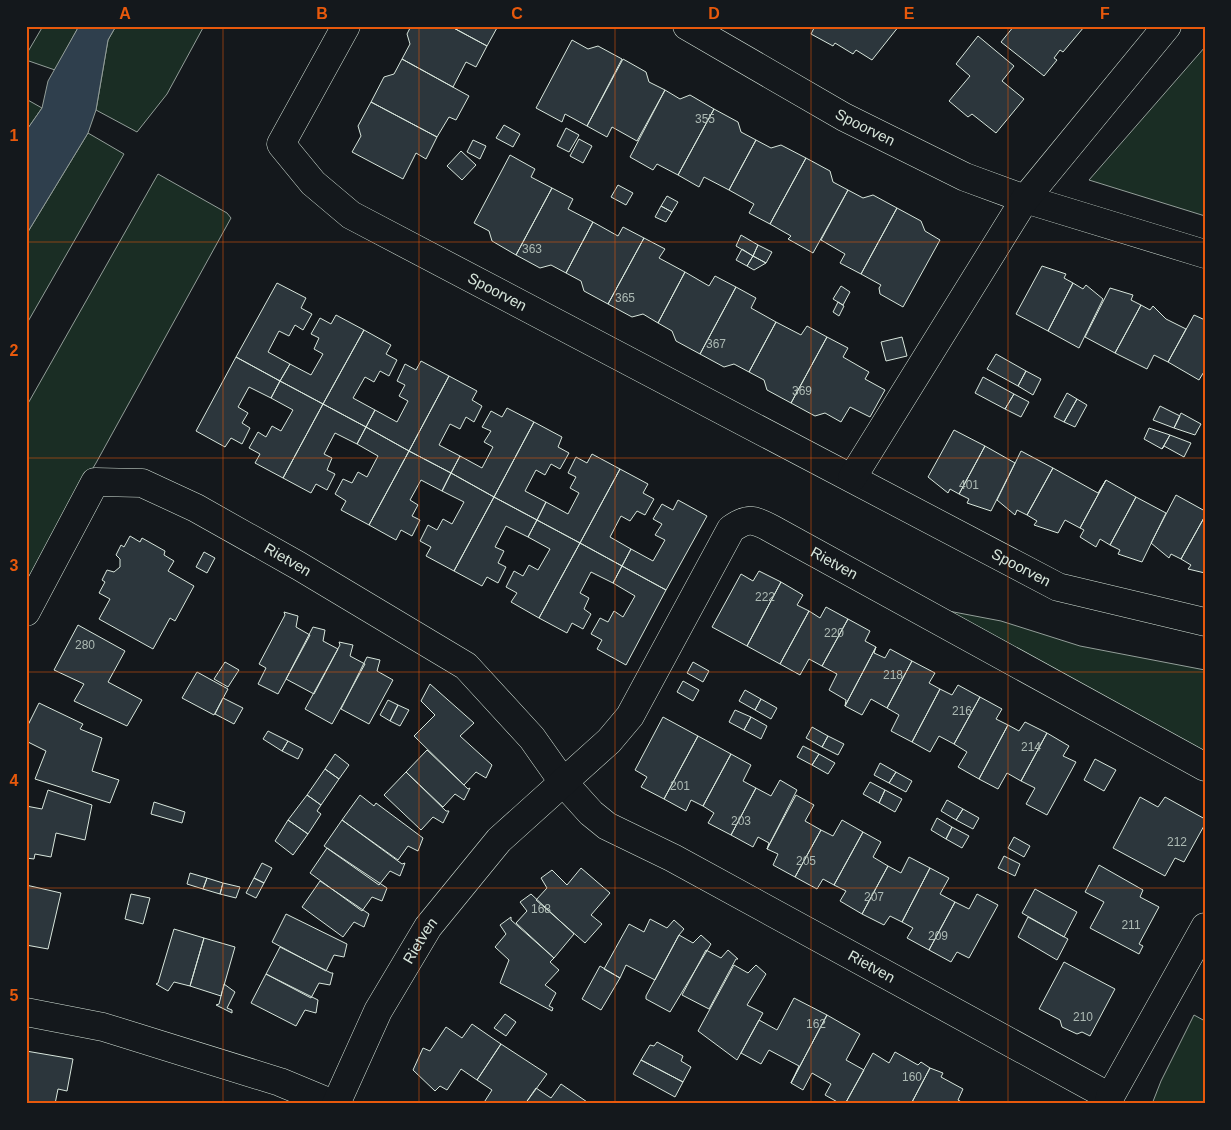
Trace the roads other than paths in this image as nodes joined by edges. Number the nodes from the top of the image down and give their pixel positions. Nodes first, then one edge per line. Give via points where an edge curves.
1 (346, 26) edge
2 (687, 26) edge
3 (1166, 26) edge
4 (1025, 199) junction
5 (1205, 254) edge
6 (852, 478) junction
7 (26, 612) edge
8 (1205, 622) edge
9 (1205, 767) edge
10 (563, 782) junction
11 (1205, 927) edge
12 (26, 1012) edge
13 (1110, 1100) edge
14 (334, 1104) edge

1 - 6 street, Spoorven via 281,144 313,183 350,215
2 - 4 street, Spoorven via 844,118 966,177
3 - 4 street
4 - 5 street, Spoorven
4 - 6 street
6 - 8 street, Spoorven via 1058,587
7 - 10 street, Rietven via 95,482 142,483 196,508 299,566 466,666 532,738
9 - 10 street, Rietven via 772,528 758,521 744,520 731,529 630,716 609,741
10 - 13 street, Rietven via 607,826 673,858
10 - 14 street, Rietven via 499,840 428,927 378,1011
11 - 13 street, Rietven
12 - 14 street, Rietven via 103,1026 280,1082

